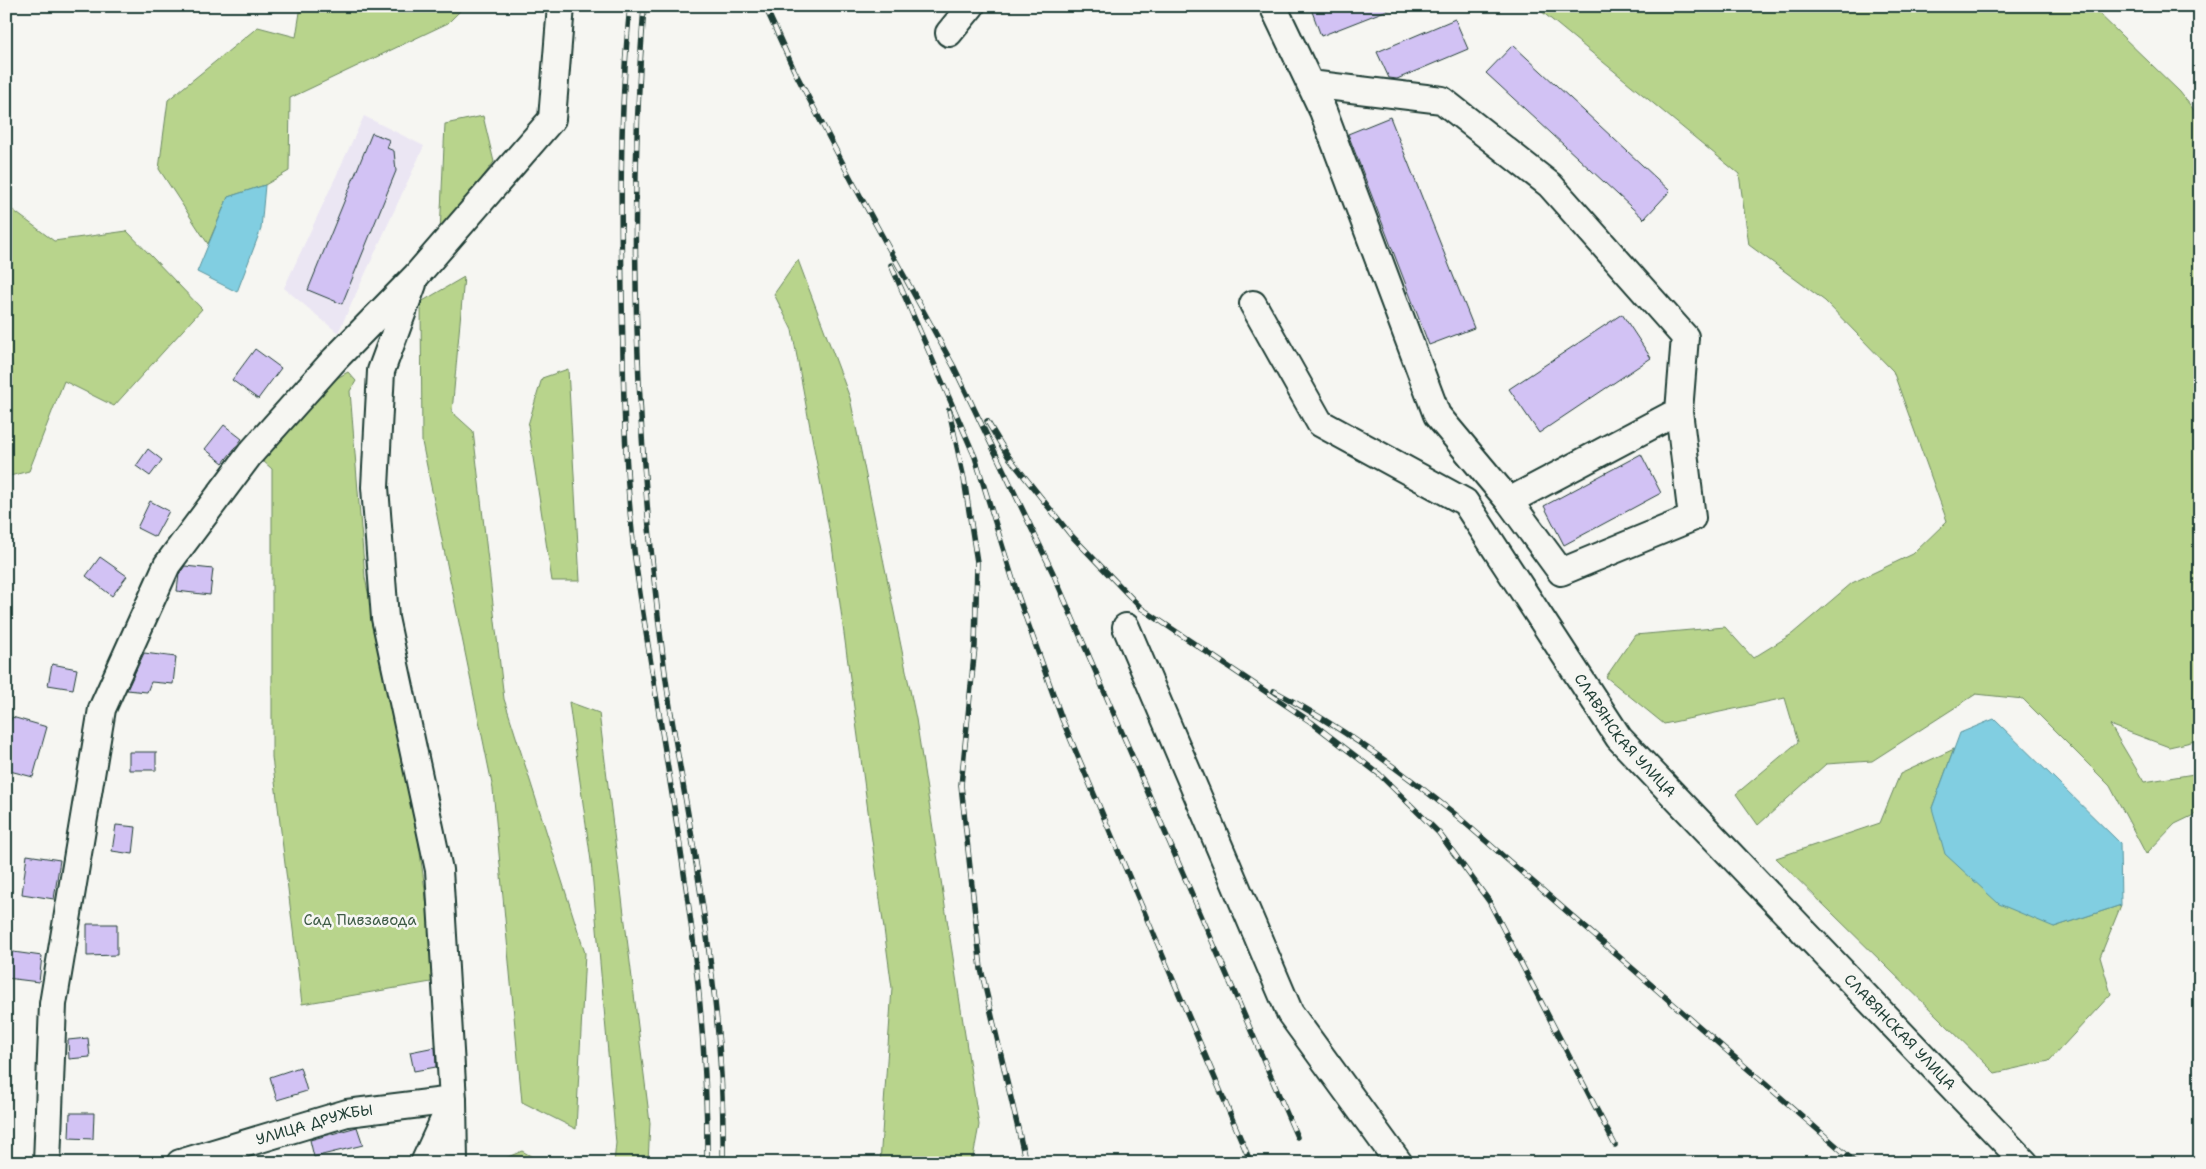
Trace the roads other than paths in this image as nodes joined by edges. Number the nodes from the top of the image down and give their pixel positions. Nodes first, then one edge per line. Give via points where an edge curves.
1 (561, 6) edge
2 (971, 6) edge
3 (1273, 6) edge
4 (949, 33) dead end
5 (1310, 84) junction
6 (416, 276) junction
7 (1253, 304) dead end
8 (1680, 411) junction
9 (1509, 501) junction
10 (1126, 628) dead end
11 (452, 1100) junction
12 (47, 1163) edge
13 (180, 1163) edge
14 (424, 1163) edge
15 (454, 1163) edge
16 (1398, 1163) edge
17 (2024, 1163) edge

1 - 6 street via 552,119
2 - 4 street
3 - 5 street
5 - 8 street via 1442,100 1550,185 1685,337
5 - 9 street via 1437,415
6 - 11 street via 381,371 375,487 386,618 439,870
6 - 12 street via 334,359 250,454 167,565 102,709 53,1004
7 - 17 street, СЛАВЯНСКАЯ УЛИЦА via 1320,423 1466,502 1619,738
8 - 9 street
8 - 9 street via 1692,518 1561,572
10 - 16 street via 1290,1013
11 - 13 street, УЛИЦА ДРУЖБЫ via 348,1113
11 - 14 street
11 - 15 street

